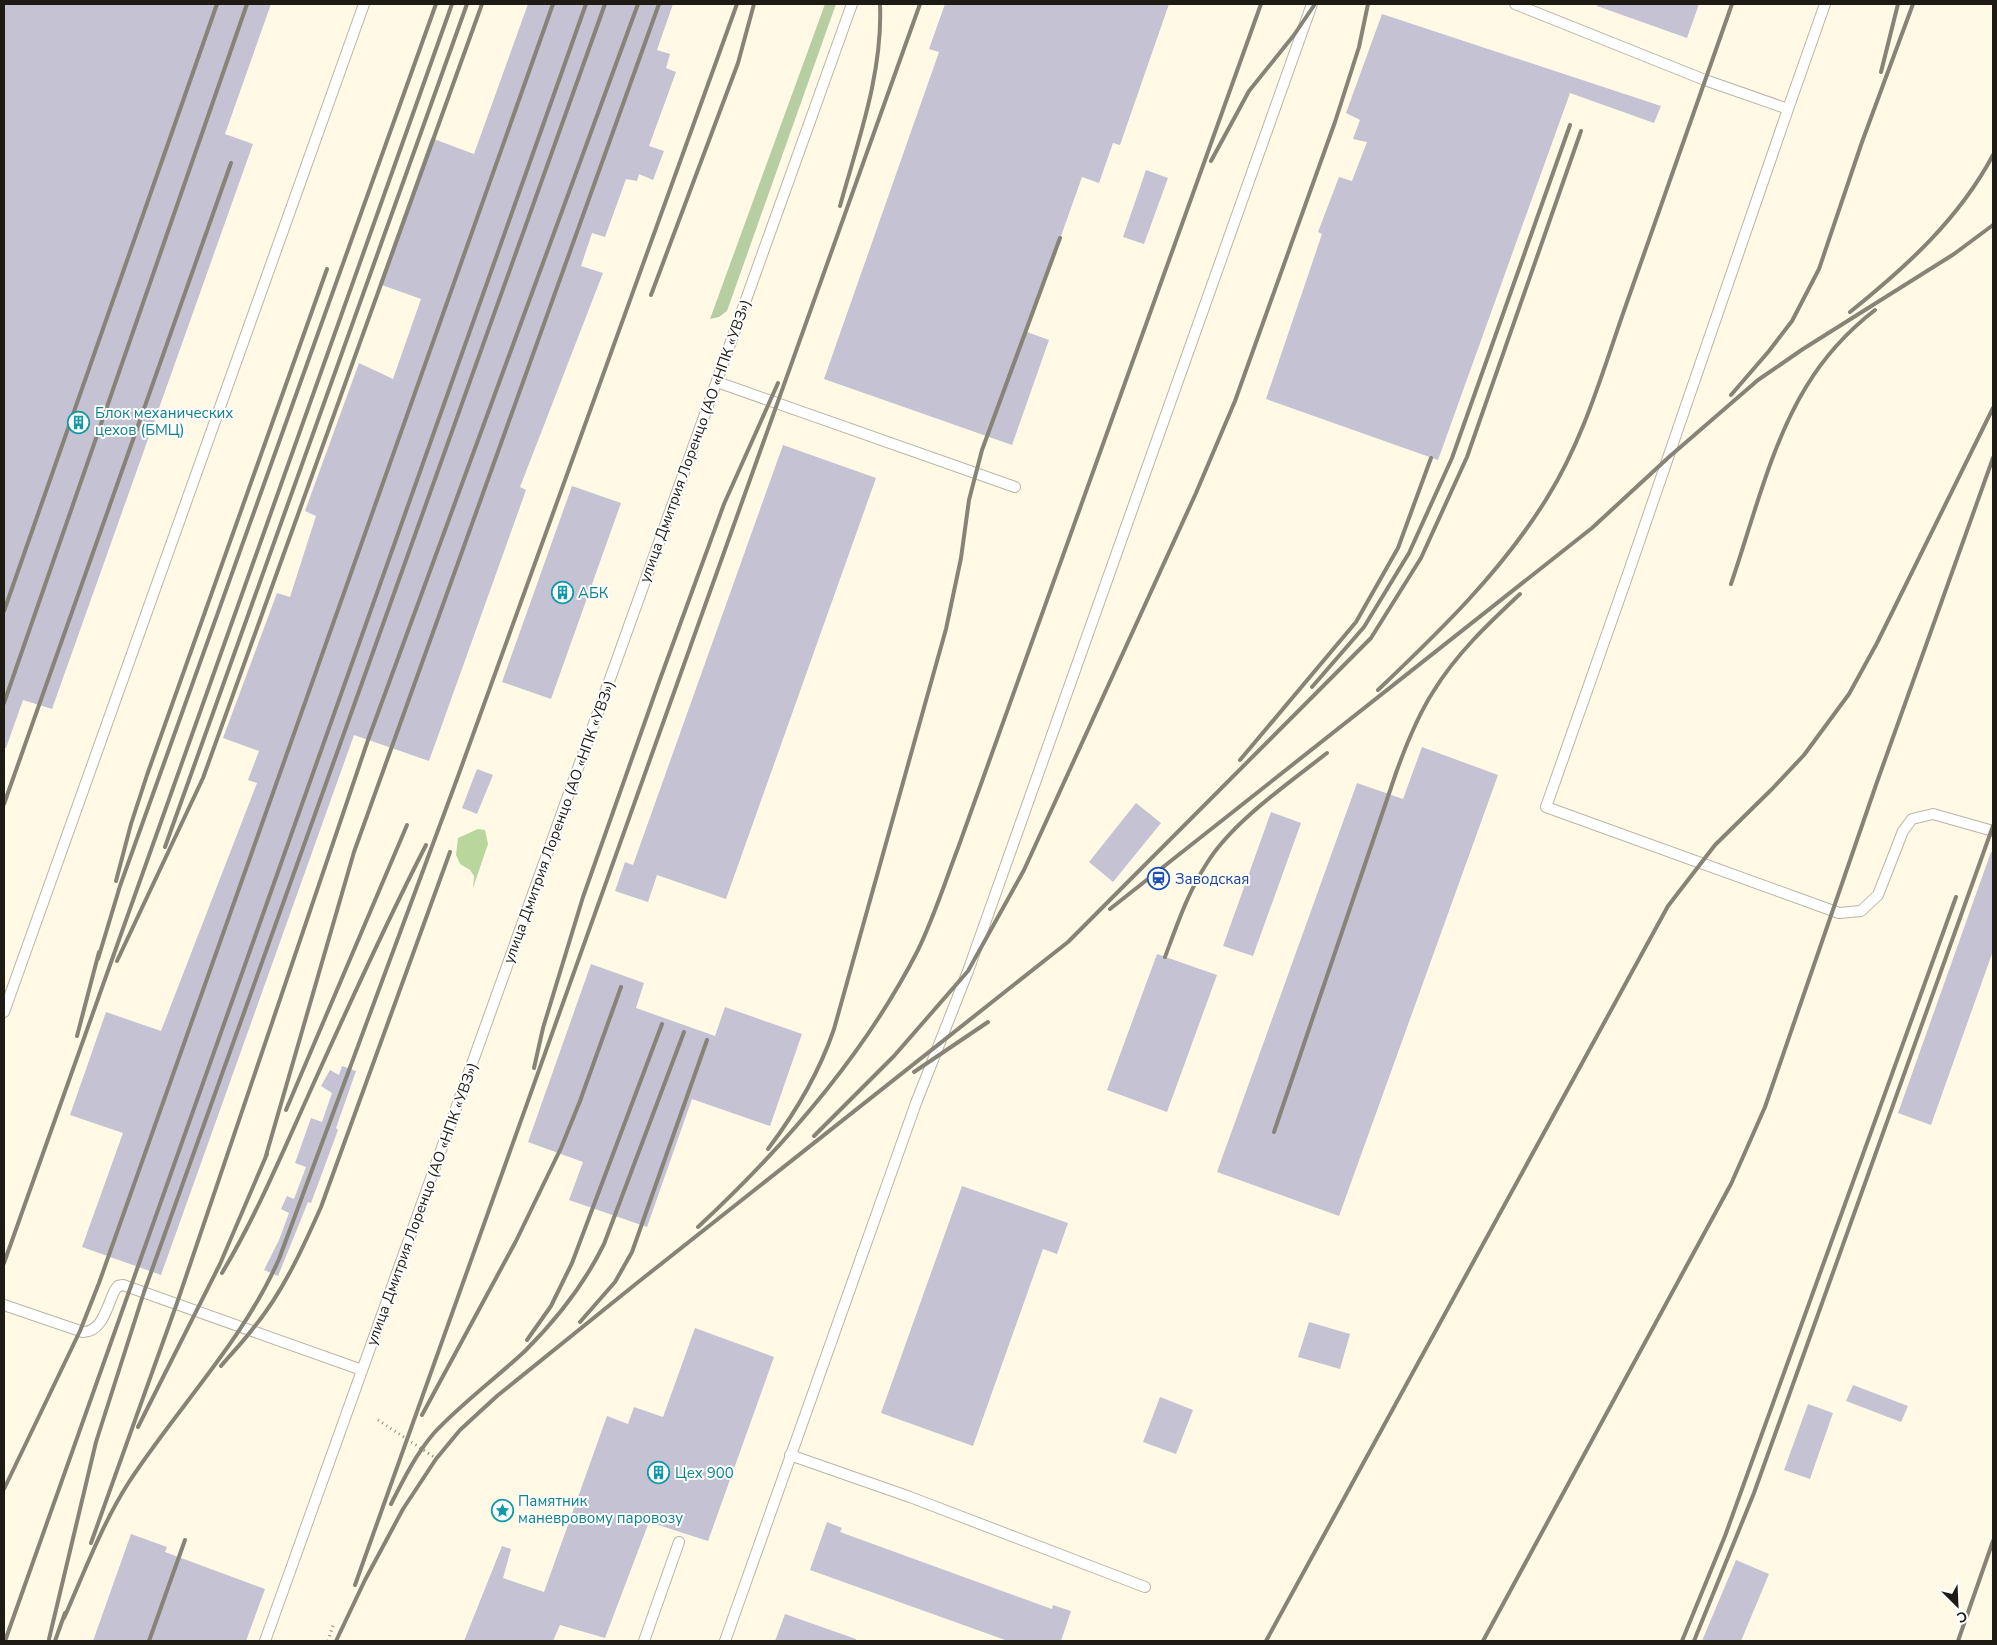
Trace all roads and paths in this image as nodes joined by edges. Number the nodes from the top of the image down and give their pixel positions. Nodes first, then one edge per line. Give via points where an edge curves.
1 (364, 4) edge
2 (852, 4) edge
3 (882, 4) edge
4 (1312, 4) edge
5 (1515, 4) edge
6 (1825, 4) edge
7 (880, 9) dead end
8 (1788, 109) junction
9 (717, 382) junction
10 (1014, 487) dead end
11 (1993, 831) edge
12 (4, 1012) edge
13 (4, 1305) edge
14 (362, 1370) junction
15 (378, 1420) dead end
16 (790, 1455) junction
17 (440, 1461) dead end
18 (679, 1542) dead end
19 (1145, 1587) dead end
20 (334, 1622) dead end
21 (266, 1641) edge
22 (328, 1641) edge
23 (644, 1641) edge
24 (725, 1641) edge

1 - 12 lane
2 - 9 lane, улица Дмитрия Лоренцо (АО «НПК «УВЗ»)
3 - 7 path
4 - 16 lane via 971,962 916,1103
5 - 8 lane via 1705,80
6 - 8 lane
8 - 11 lane via 1546,807 1839,913 1861,911 1878,895 1903,831 1912,819 1932,814
9 - 10 lane
9 - 14 lane, улица Дмитрия Лоренцо (АО «НПК «УВЗ»)
13 - 14 lane via 89,1332 99,1325 115,1290 123,1285
14 - 21 lane, улица Дмитрия Лоренцо (АО «НПК «УВЗ»)
15 - 17 path
16 - 19 lane
16 - 24 lane
18 - 23 lane
20 - 22 path

